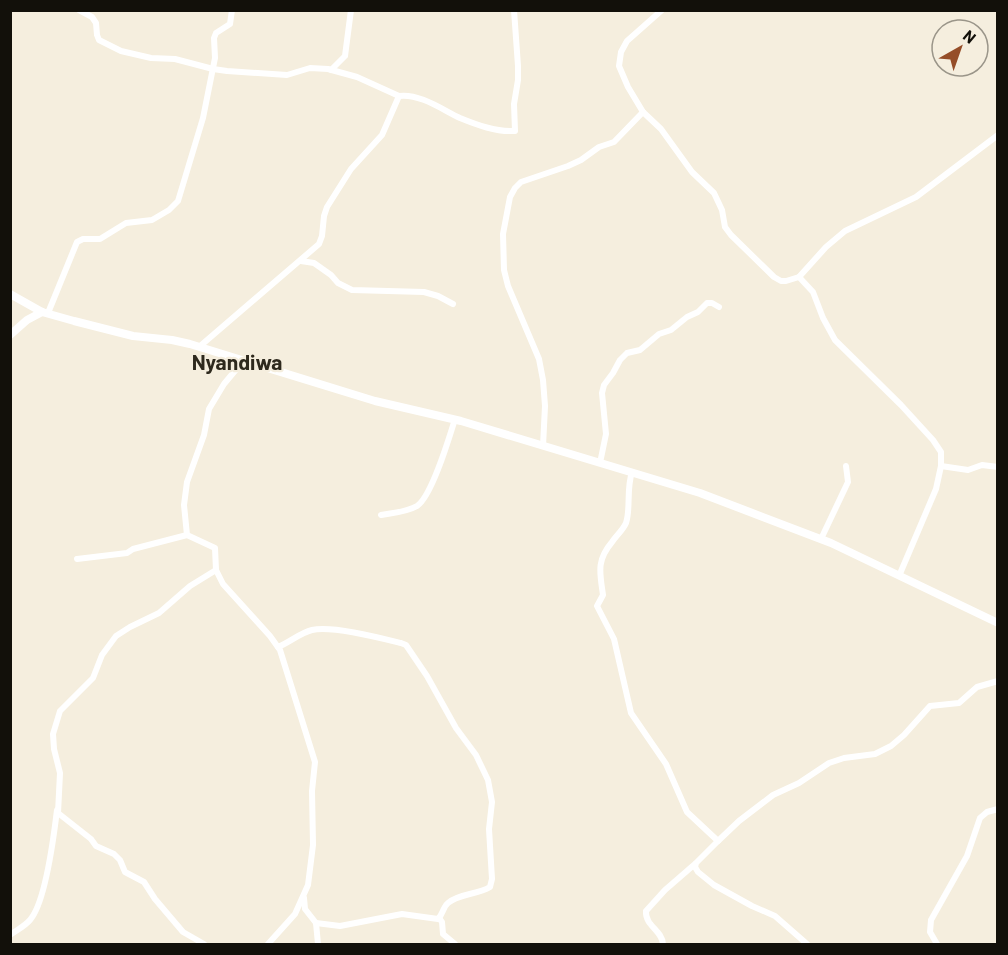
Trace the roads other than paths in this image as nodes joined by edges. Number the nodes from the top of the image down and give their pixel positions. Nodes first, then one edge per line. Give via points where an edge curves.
1 (79, 10) edge
2 (232, 10) edge
3 (351, 10) edge
4 (514, 10) edge
5 (662, 10) edge
6 (213, 69) junction
7 (332, 70) junction
8 (399, 96) junction
9 (643, 112) junction
10 (998, 135) edge
11 (297, 262) junction
12 (799, 277) junction
13 (10, 294) edge
14 (453, 304) dead end
15 (719, 307) dead end
16 (45, 312) junction
17 (10, 335) edge
18 (199, 347) junction
19 (244, 360) junction
20 (455, 420) junction
21 (543, 446) junction
22 (600, 463) junction
23 (846, 466) dead end
24 (941, 466) junction
25 (998, 467) edge
26 (632, 472) junction
27 (381, 515) dead end
28 (187, 535) junction
29 (821, 539) junction
30 (77, 559) dead end
31 (216, 570) junction
32 (899, 576) junction
33 (998, 623) edge
34 (278, 646) junction
35 (998, 681) edge
36 (57, 809) junction
37 (998, 809) edge
38 (718, 842) junction
39 (696, 863) junction
40 (305, 894) junction
41 (439, 918) junction
42 (316, 923) junction
43 (10, 935) edge
44 (204, 945) edge
45 (268, 945) edge
46 (318, 945) edge
47 (455, 945) edge
48 (663, 945) edge
49 (807, 945) edge
50 (937, 945) edge

1 - 6 street via 96,22 99,40 116,49
2 - 6 street via 230,24 214,38
3 - 7 street via 345,56
4 - 8 street via 518,80 514,131 482,126 418,99
5 - 9 street via 627,41 621,52 622,75
6 - 7 street via 287,75 310,68
6 - 16 street via 200,130 178,201 152,220 126,223 96,240 77,242
7 - 8 street
8 - 11 street via 382,135 351,169 327,207 319,244
9 - 12 street via 714,194 725,227 737,242 778,280
9 - 21 street via 614,142 568,166 521,182 510,198 503,234 504,270 539,358 545,406
10 - 12 street via 916,197 845,231
11 - 14 street via 314,263 352,290 424,292
11 - 18 street
12 - 24 street via 813,292 835,340 936,444 941,452
13 - 16 street
15 - 22 street via 707,303 620,360 603,388 606,434
16 - 17 street via 27,320
16 - 18 street via 133,336
18 - 19 street
19 - 20 street via 375,401
19 - 28 street via 209,409 187,482
20 - 21 street
20 - 27 street via 423,501
21 - 22 street
22 - 26 street
23 - 29 street via 848,482
24 - 25 street via 968,470 982,465
24 - 32 street via 936,489
26 - 29 street
26 - 38 street via 626,523 604,551 600,567 603,593 597,608 614,639 631,713 666,764 687,812
28 - 30 street via 127,553
28 - 31 street via 214,548
29 - 32 street
31 - 34 street via 229,591
31 - 36 street via 159,613 116,636 102,655 93,678 60,711 53,734 60,773
32 - 33 street
34 - 40 street via 315,762 312,858
34 - 41 street via 319,629 401,643 415,657 476,755 491,789 492,883 486,889 450,901
35 - 38 street via 977,687 959,703 930,706 904,735 882,751 835,761 773,795
36 - 43 street via 46,879 36,909 30,920
36 - 44 street via 60,816 96,846 114,854 125,872 144,882 183,932
37 - 50 street via 980,818 967,856 931,920 930,932
38 - 39 street
39 - 48 street via 646,911 647,919 662,936
39 - 49 street via 698,872 708,882 775,916
40 - 42 street via 304,907
40 - 45 street via 295,914
41 - 42 street via 402,914 340,926
41 - 47 street via 443,934
42 - 46 street

